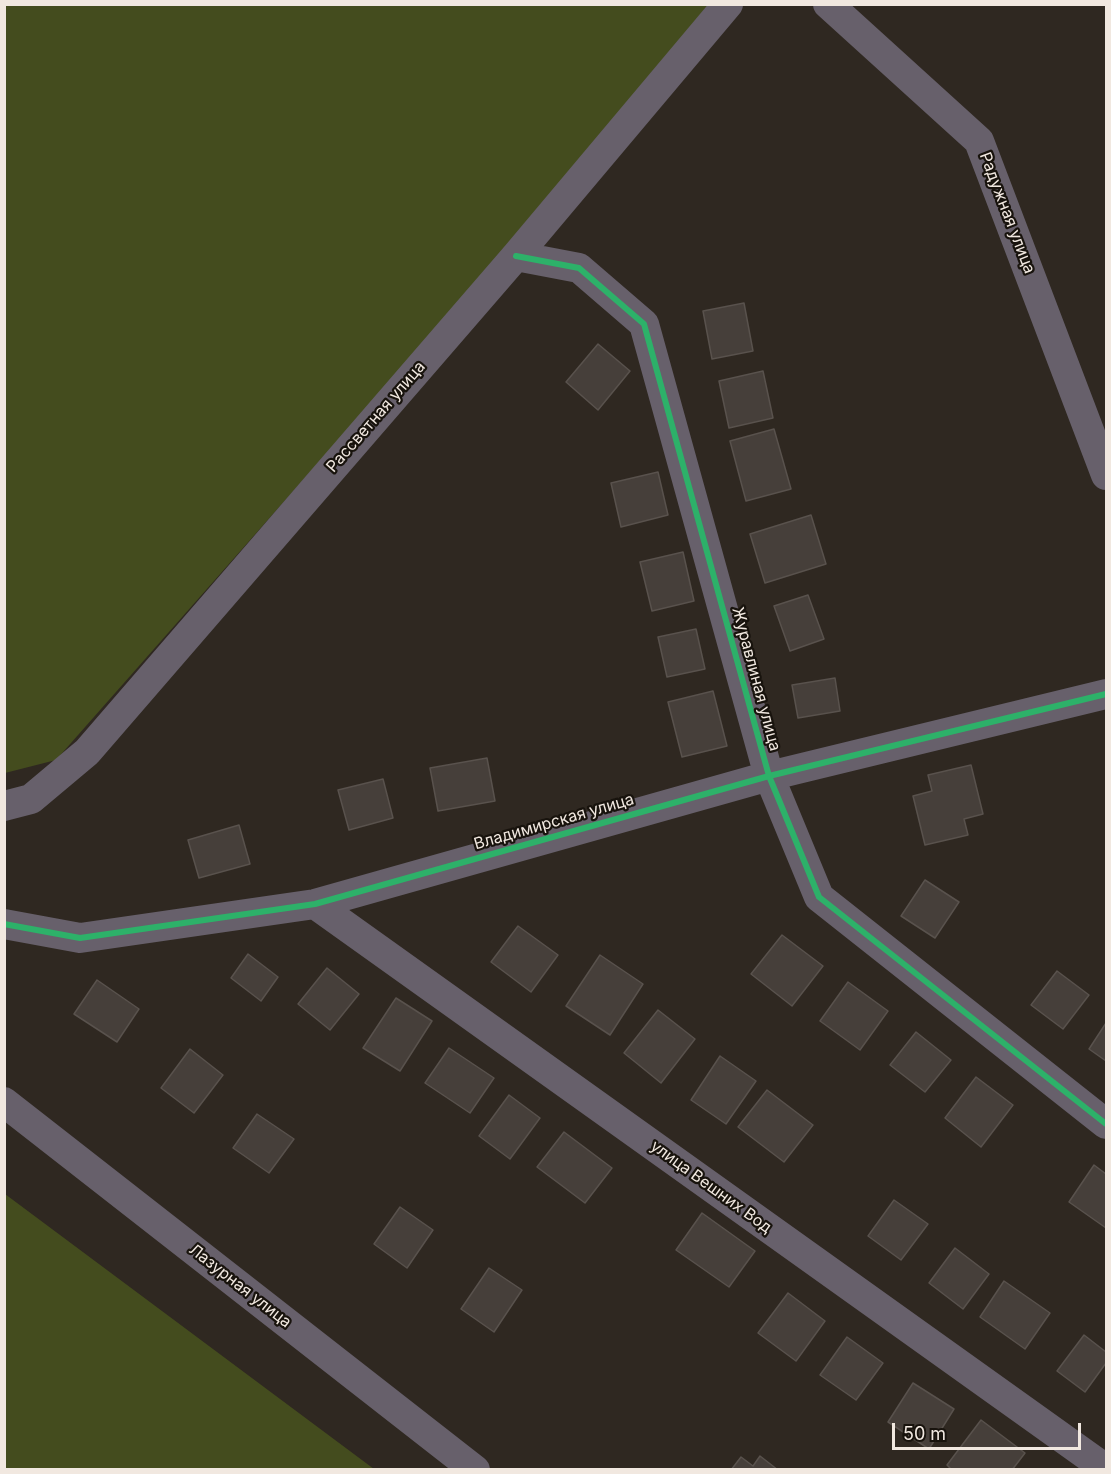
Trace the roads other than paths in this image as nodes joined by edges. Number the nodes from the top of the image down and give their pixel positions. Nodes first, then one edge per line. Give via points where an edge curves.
1 (728, 4) edge
2 (828, 4) edge
3 (516, 256) junction
4 (1107, 475) edge
5 (1102, 700) edge
6 (769, 776) junction
7 (4, 806) edge
8 (315, 904) junction
9 (4, 924) edge
10 (4, 1102) edge
11 (1107, 1124) edge
12 (1107, 1469) edge
13 (476, 1470) edge

1 - 3 street, Рассветная улица
2 - 4 street, Радужная улица via 979,141
3 - 6 street, Журавлиная улица via 579,268 644,324
3 - 7 street, Рассветная улица via 87,752 31,799
5 - 6 street, Владимирская улица
6 - 8 street, Владимирская улица
6 - 11 street, Журавлиная улица via 819,897
8 - 9 street, Владимирская улица via 80,938
8 - 12 street, улица Вешних Вод
10 - 13 street, Лазурная улица

